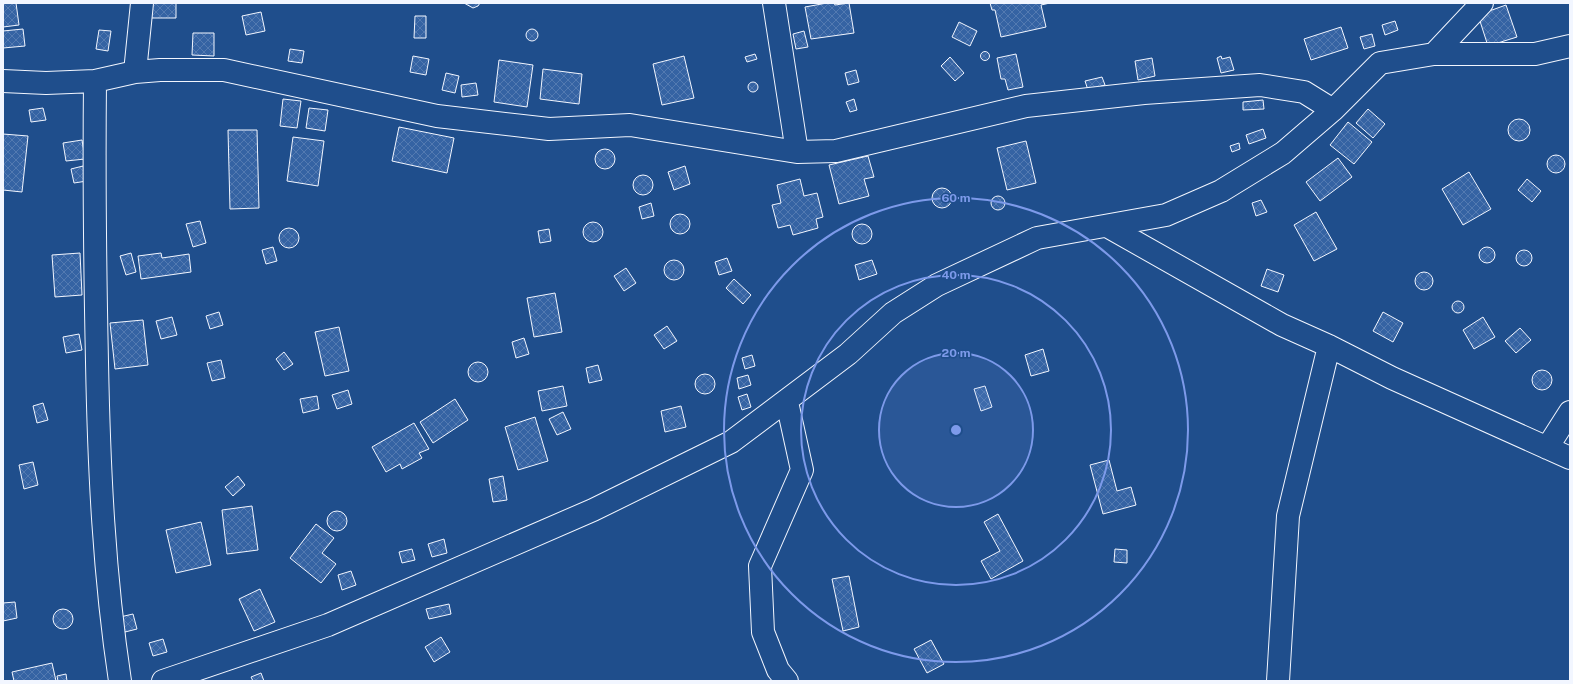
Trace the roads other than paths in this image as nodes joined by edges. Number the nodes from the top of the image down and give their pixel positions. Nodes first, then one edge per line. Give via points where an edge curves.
1 (142, 3) edge
2 (774, 3) edge
3 (1482, 3) edge
4 (1570, 46) edge
5 (1434, 54) junction
6 (135, 72) junction
7 (95, 81) junction
8 (3, 82) edge
9 (1333, 110) junction
10 (797, 152) junction
11 (1107, 226) junction
12 (1329, 346) junction
13 (787, 402) junction
14 (1570, 412) edge
15 (1547, 448) junction
16 (1570, 458) edge
17 (120, 681) edge
18 (163, 681) edge
19 (788, 681) edge
20 (1278, 681) edge

1 - 6 street
2 - 10 street
3 - 5 street
4 - 5 street via 1534,54
5 - 9 street via 1380,62
6 - 7 street
6 - 10 street via 224,70 437,116 549,129 630,125
7 - 8 street
7 - 17 street via 94,240 98,443 111,623
9 - 10 street via 1304,92 1260,84 1144,93 1026,106 836,151
9 - 11 street via 1283,153 1221,191 1166,215
11 - 12 street via 1282,325
11 - 13 street via 1037,238 937,285 893,313 848,354
12 - 15 street via 1392,378
12 - 20 street via 1288,516
13 - 18 street via 731,442 594,510 328,625
13 - 19 street via 802,470 760,566 763,632 778,670
14 - 15 street
15 - 16 street

